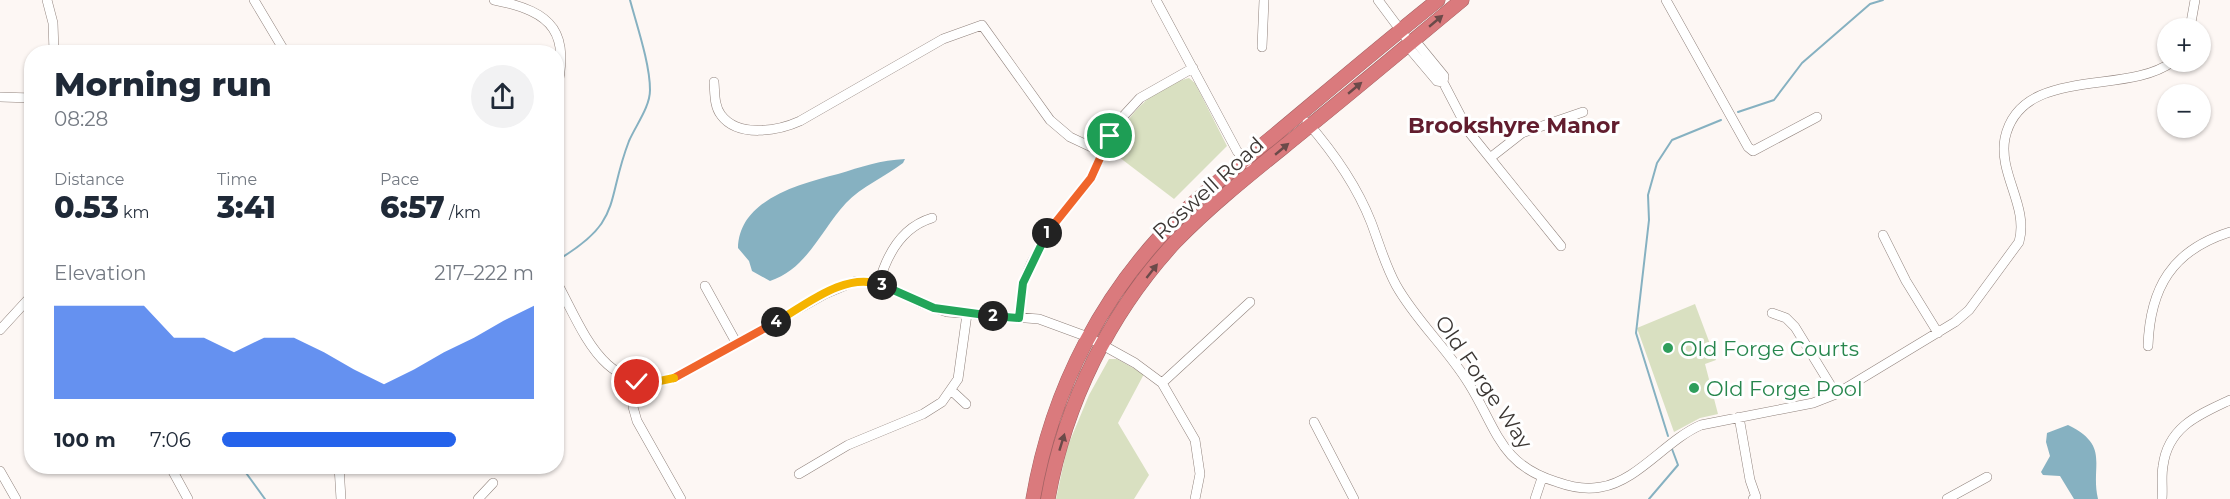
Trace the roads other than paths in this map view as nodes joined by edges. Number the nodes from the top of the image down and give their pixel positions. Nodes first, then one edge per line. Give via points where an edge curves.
1 (47, 0) edge
2 (254, 0) edge
3 (494, 0) edge
4 (1156, 0) edge
5 (1263, 0) edge
6 (1378, 0) edge
7 (1438, 0) edge
8 (1462, 0) edge
9 (1666, 0) edge
10 (2195, 0) edge
11 (2192, 18) edge
12 (1400, 31) junction
13 (1410, 43) junction
14 (54, 45) edge
15 (281, 45) edge
16 (560, 45) edge
17 (1262, 47) dead end
18 (1193, 69) junction
19 (2157, 70) edge
20 (714, 82) dead end
21 (0, 97) edge
22 (24, 98) edge
23 (1583, 112) dead end
24 (1300, 114) junction
25 (1817, 117) dead end
26 (1310, 126) junction
27 (1104, 153) junction
28 (1490, 158) junction
29 (1244, 160) junction
30 (1254, 172) junction
31 (932, 218) dead end
32 (2230, 232) edge
33 (1883, 235) dead end
34 (1561, 246) dead end
35 (879, 283) junction
36 (705, 286) dead end
37 (564, 295) edge
38 (1250, 302) dead end
39 (24, 304) edge
40 (1772, 313) dead end
41 (967, 314) junction
42 (1019, 318) junction
43 (0, 330) edge
44 (1938, 333) junction
45 (1088, 337) junction
46 (737, 344) junction
47 (1102, 345) junction
48 (2148, 346) dead end
49 (637, 382) junction
50 (1162, 383) junction
51 (952, 391) junction
52 (1836, 394) junction
53 (2230, 400) edge
54 (966, 404) dead end
55 (1739, 417) junction
56 (1314, 422) dead end
57 (0, 471) edge
58 (174, 474) edge
59 (340, 474) edge
60 (799, 474) dead end
61 (1987, 477) dead end
62 (1542, 478) junction
63 (493, 483) dead end
64 (16, 499) edge
65 (188, 499) edge
66 (342, 499) edge
67 (478, 499) edge
68 (681, 499) edge
69 (1033, 499) edge
70 (1048, 499) edge
71 (1195, 499) edge
72 (1354, 499) edge
73 (1535, 499) edge
74 (1753, 499) edge
75 (1947, 499) edge
76 (2162, 499) edge

1 - 14 street
2 - 15 street
3 - 16 street via 530,9 555,31
4 - 18 street
5 - 17 street
6 - 12 street
7 - 12 highway, Roswell Road
13 -> 8 highway, Roswell Road
9 - 25 street via 1753,151
10 - 11 street
12 - 13 street
12 - 24 highway, Roswell Road
26 -> 13 highway, Roswell Road
13 - 28 street via 1417,43 1444,76 1443,82 1465,127
18 - 27 street via 1134,103 1117,123
18 - 29 street
19 - 44 street, Old Forge Way via 2045,93 2019,112 2010,124 2004,145 2008,174 2022,217 2019,242 1970,310
20 - 27 street via 716,106 729,122 772,131 800,121 944,39 982,25 1050,120 1070,137
21 - 22 street
23 - 28 street via 1522,133
24 - 26 street, Old Forge Way
24 - 29 highway, Roswell Road
30 -> 26 highway, Roswell Road
26 - 62 street, Old Forge Way via 1357,190 1395,284 1412,311 1469,383 1504,450 1524,469
27 - 42 street via 1091,178 1050,228 1031,264 1023,283
28 - 34 street
29 - 30 street
29 - 45 highway, Roswell Road via 1154,242
47 -> 30 highway, Roswell Road via 1131,297 1176,242
31 - 35 street via 913,227 894,247
32 - 48 street via 2197,245 2174,267 2151,308
33 - 44 street
35 - 41 street via 934,308
35 - 46 street via 846,284
36 - 46 street
37 - 49 street via 603,361
38 - 50 street
39 - 43 street
40 - 52 street via 1786,318 1795,327
41 - 42 street
41 - 51 street via 963,360
42 - 45 street via 1051,322
44 - 52 street, Old Forge Way
45 - 47 street
45 - 69 highway, Roswell Road via 1049,428
46 - 49 street via 677,377
47 - 50 street
70 -> 47 highway, Roswell Road via 1070,417
49 - 68 street via 633,407 637,421
50 - 71 street via 1195,440 1200,474
51 - 54 street
51 - 60 street via 923,414 848,445
52 - 55 street, Old Forge Way via 1813,404
53 - 76 street via 2192,418 2171,439 2162,469
55 - 62 street, Old Forge Way via 1684,433 1632,474 1608,486 1580,488
55 - 74 street via 1756,497
56 - 72 street
57 - 64 street
58 - 65 street
59 - 66 street
61 - 75 street
62 - 73 street
63 - 67 street

